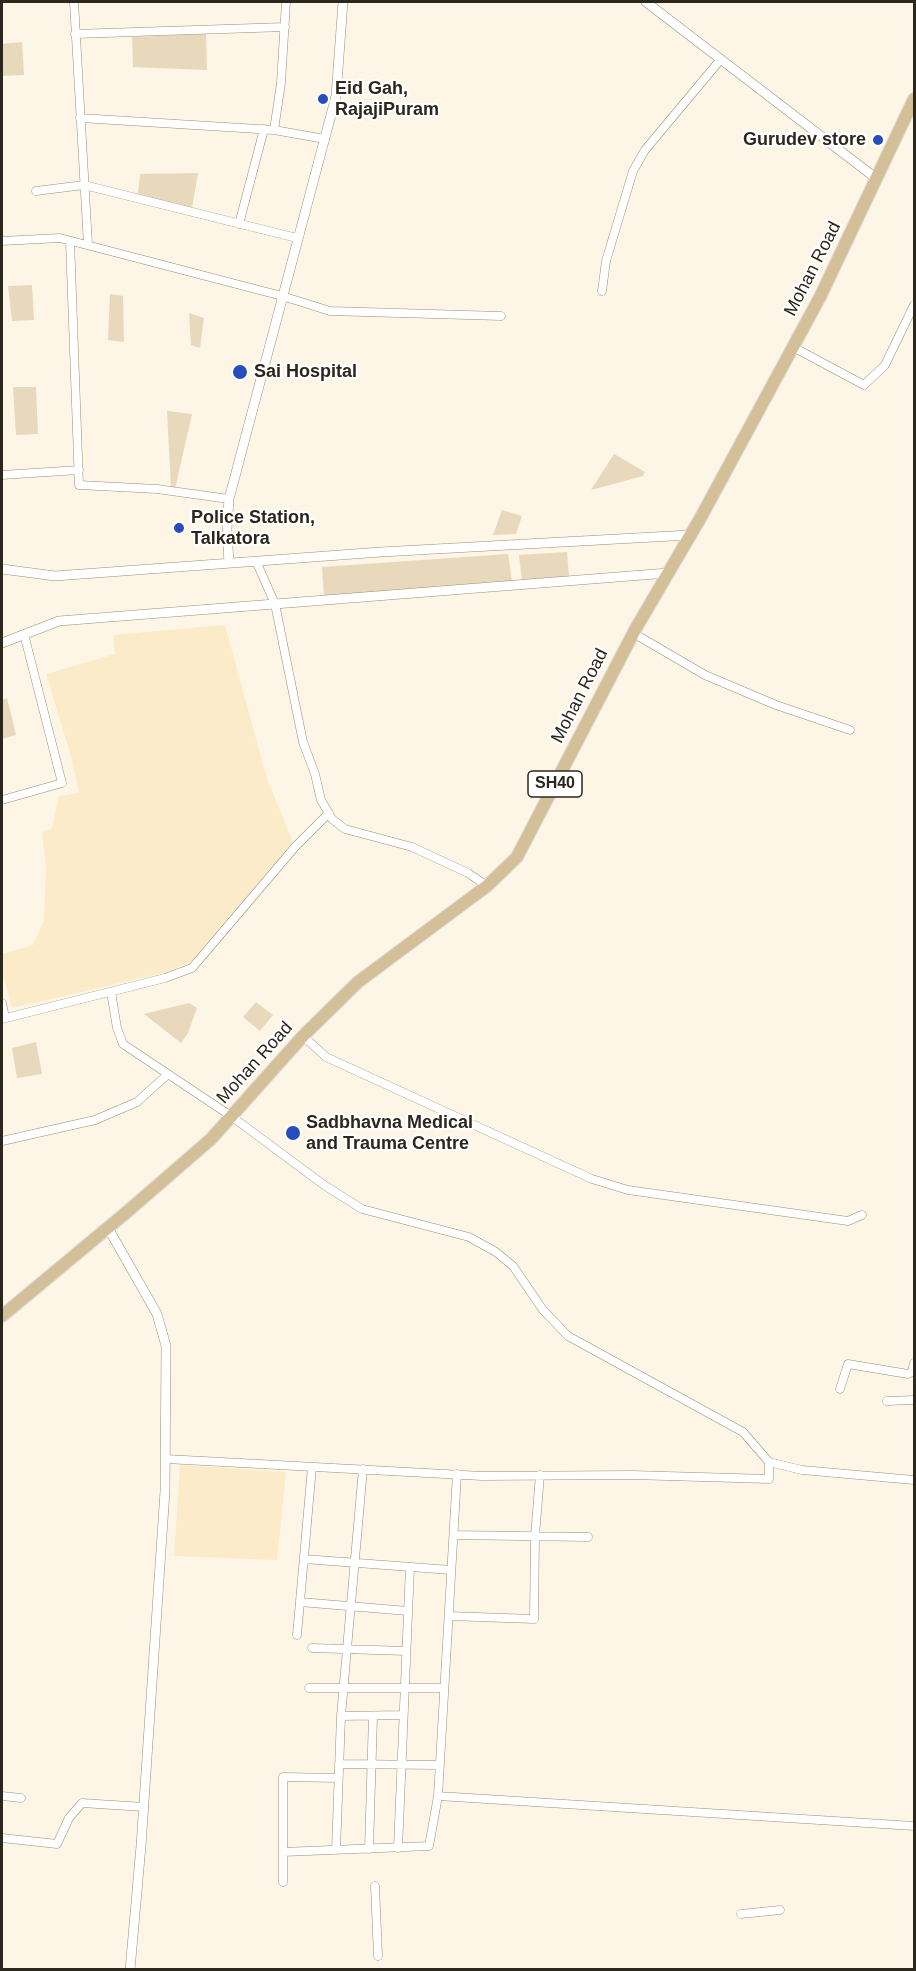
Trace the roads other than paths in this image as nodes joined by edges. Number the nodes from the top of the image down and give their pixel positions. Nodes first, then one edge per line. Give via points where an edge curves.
1 (74, 2) edge
2 (286, 2) edge
3 (343, 2) edge
4 (646, 2) edge
5 (285, 27) junction
6 (75, 34) junction
7 (721, 59) junction
8 (915, 99) edge
9 (80, 118) junction
10 (264, 129) junction
11 (274, 130) junction
12 (325, 139) junction
13 (877, 179) junction
14 (84, 185) junction
15 (36, 191) dead end
16 (239, 224) junction
17 (297, 238) junction
18 (2, 241) edge
19 (70, 241) junction
20 (88, 245) junction
21 (602, 291) dead end
22 (282, 296) junction
23 (915, 305) edge
24 (501, 316) dead end
25 (792, 347) junction
26 (79, 470) junction
27 (2, 474) edge
28 (228, 499) junction
29 (690, 534) junction
30 (256, 561) junction
31 (229, 563) junction
32 (2, 569) edge
33 (668, 573) junction
34 (275, 604) junction
35 (633, 633) junction
36 (24, 634) junction
37 (2, 643) edge
38 (850, 730) dead end
39 (2, 800) edge
40 (329, 813) junction
41 (487, 886) junction
42 (111, 992) junction
43 (2, 1003) edge
44 (3, 1019) edge
45 (303, 1036) junction
46 (168, 1074) junction
47 (231, 1116) junction
48 (2, 1141) edge
49 (862, 1215) dead end
50 (108, 1228) junction
51 (3, 1312) edge
52 (915, 1363) edge
53 (840, 1389) dead end
54 (915, 1400) edge
55 (887, 1401) dead end
56 (166, 1459) junction
57 (770, 1462) junction
58 (312, 1467) junction
59 (363, 1470) junction
60 (457, 1474) junction
61 (540, 1475) junction
62 (915, 1480) edge
63 (454, 1535) junction
64 (535, 1536) junction
65 (588, 1537) dead end
66 (304, 1559) junction
67 (354, 1563) junction
68 (410, 1567) junction
69 (452, 1570) junction
70 (300, 1602) junction
71 (351, 1606) junction
72 (408, 1611) junction
73 (449, 1616) junction
74 (297, 1635) dead end
75 (312, 1648) dead end
76 (347, 1649) junction
77 (406, 1651) junction
78 (309, 1688) dead end
79 (343, 1688) junction
80 (405, 1688) junction
81 (444, 1688) junction
82 (404, 1715) junction
83 (341, 1716) junction
84 (373, 1716) junction
85 (339, 1764) junction
86 (372, 1764) junction
87 (401, 1765) junction
88 (440, 1765) junction
89 (338, 1778) junction
90 (2, 1796) edge
91 (438, 1796) junction
92 (21, 1798) dead end
93 (144, 1807) junction
94 (915, 1826) edge
95 (2, 1838) edge
96 (398, 1848) junction
97 (369, 1849) junction
98 (336, 1850) junction
99 (283, 1852) junction
100 (283, 1882) dead end
101 (375, 1886) dead end
102 (780, 1910) dead end
103 (741, 1914) dead end
104 (378, 1956) dead end
105 (130, 1970) edge

1 - 6 street
2 - 5 street
3 - 12 street via 336,96
4 - 7 street
5 - 6 street
5 - 11 street
6 - 9 street
7 - 13 street
7 - 21 street via 645,150 633,171 606,261
8 - 13 main road, Mohan Road / SH40
9 - 10 street
9 - 14 street
10 - 11 street
10 - 16 street
11 - 12 street
12 - 17 street
13 - 25 main road, Mohan Road / SH40
14 - 15 street
14 - 16 street
14 - 20 street
16 - 17 street
17 - 22 street
18 - 19 street
19 - 20 street
19 - 26 street
20 - 22 street
22 - 24 street via 330,311
22 - 28 street
23 - 25 street via 885,364 864,385
25 - 29 main road, Mohan Road / SH40
26 - 27 street
26 - 28 street via 79,485 157,489
28 - 31 street
29 - 30 street
29 - 33 main road, Mohan Road / SH40
30 - 31 street
30 - 34 street
31 - 32 street via 55,576
33 - 34 street
33 - 35 main road, Mohan Road / SH40
34 - 36 street via 59,621
34 - 40 street via 303,742 321,800
35 - 38 street via 705,675
35 - 41 main road, Mohan Road / SH40 via 517,857
36 - 37 street
36 - 39 street via 62,783
40 - 41 street via 345,829 412,847
40 - 42 street via 192,968
41 - 45 main road, Mohan Road / SH40 via 358,982
42 - 44 street
42 - 46 street via 123,1044
43 - 44 street
45 - 47 main road, Mohan Road / SH40
45 - 49 street via 326,1057 592,1179 628,1190 848,1221
46 - 47 street
46 - 48 street via 137,1102 95,1120
47 - 50 main road, Mohan Road / SH40 via 211,1139
47 - 57 street via 362,1209 469,1237 496,1252 513,1266 543,1310 568,1336 743,1432
50 - 51 main road, Mohan Road / SH40
50 - 56 street via 157,1314 166,1346
52 - 53 street via 908,1374 848,1364
54 - 55 street
56 - 58 street
56 - 93 street
57 - 61 street via 769,1479
57 - 62 street via 802,1470
58 - 59 street
58 - 66 street
59 - 60 street
59 - 67 street
60 - 61 street
60 - 63 street
61 - 64 street
63 - 64 street
63 - 69 street
64 - 65 street
64 - 73 street via 534,1619
66 - 67 street
66 - 70 street
67 - 68 street
67 - 71 street
68 - 69 street
68 - 72 street
69 - 73 street
70 - 71 street
70 - 74 street
71 - 72 street
71 - 76 street
72 - 77 street
73 - 81 street
75 - 76 street
76 - 77 street
76 - 79 street
77 - 80 street
78 - 79 street
79 - 80 street
79 - 83 street
80 - 81 street
80 - 82 street
81 - 88 street
82 - 84 street
82 - 87 street
83 - 84 street
83 - 85 street
84 - 86 street
85 - 86 street
85 - 89 street
86 - 87 street
86 - 97 street
87 - 88 street
87 - 96 street
88 - 91 street
89 - 98 street
89 - 99 street via 283,1777
90 - 92 street
91 - 94 street
91 - 96 street via 429,1846
93 - 95 street via 82,1803 69,1818 57,1844
93 - 105 street
96 - 97 street
97 - 98 street
98 - 99 street
99 - 100 street
101 - 104 street
102 - 103 street

